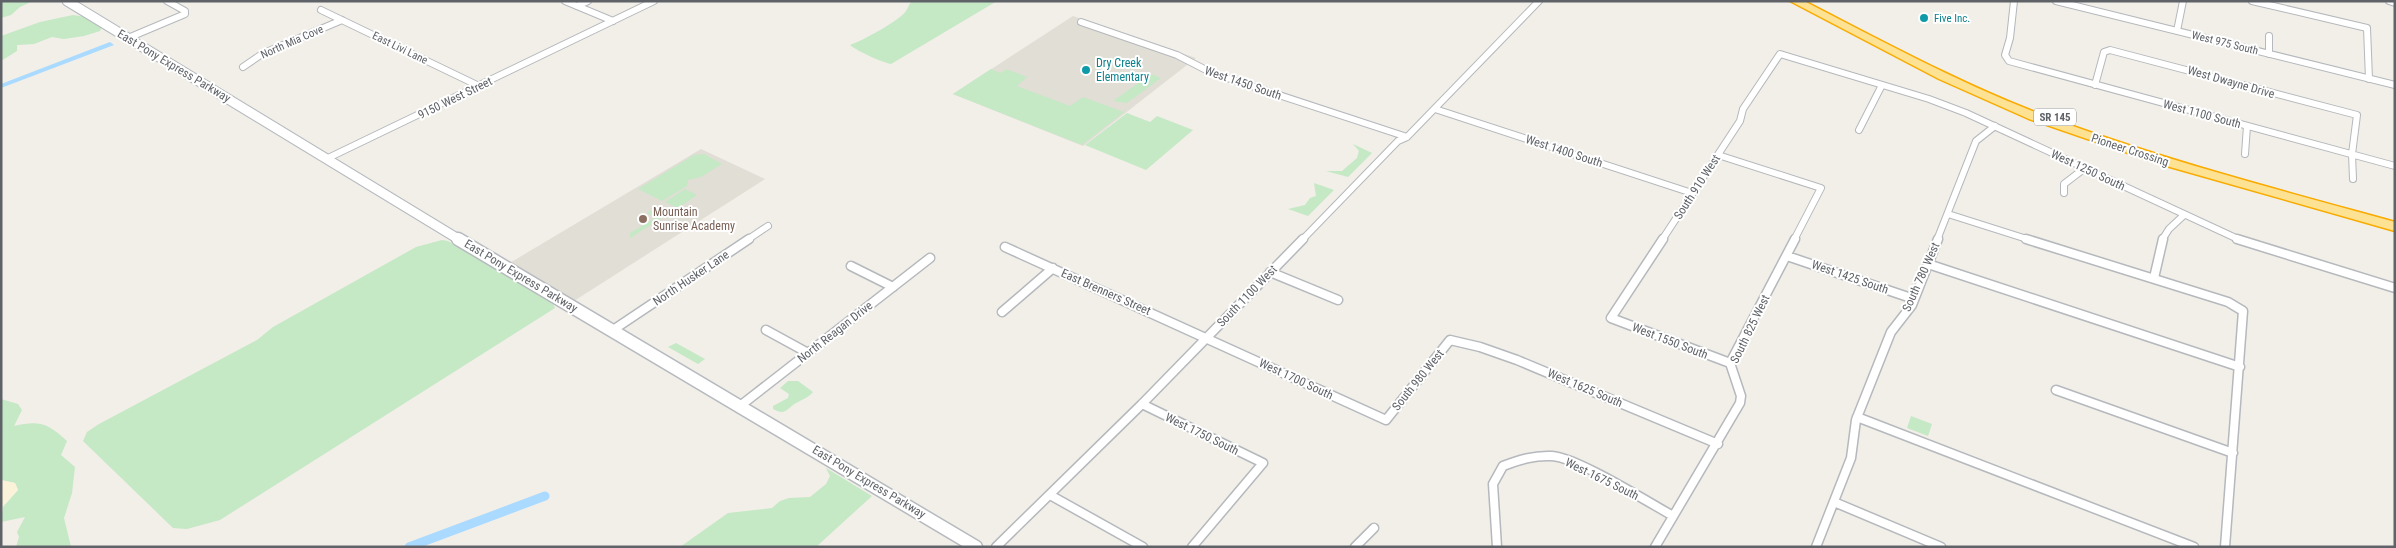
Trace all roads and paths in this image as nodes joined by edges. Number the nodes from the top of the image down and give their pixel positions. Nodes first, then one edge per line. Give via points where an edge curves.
1 (67, 1) edge
2 (168, 1) edge
3 (566, 1) edge
4 (588, 1) edge
5 (654, 1) edge
6 (1540, 1) edge
7 (1795, 1) edge
8 (1808, 1) edge
9 (2014, 1) edge
10 (2056, 1) edge
11 (2098, 1) edge
12 (2183, 1) edge
13 (2252, 1) edge
14 (2389, 1) edge
15 (2395, 3) edge
16 (577, 6) junction
17 (321, 10) dead end
18 (2095, 11) junction
19 (342, 20) junction
20 (613, 21) junction
21 (1081, 22) dead end
22 (2177, 31) junction
23 (2269, 36) dead end
24 (128, 38) junction
25 (1780, 54) joint
26 (2269, 54) junction
27 (243, 66) dead end
28 (2369, 79) junction
29 (1882, 85) junction
30 (2095, 85) junction
31 (2395, 85) edge
32 (479, 86) junction
33 (1435, 109) junction
34 (1995, 126) junction
35 (2248, 126) junction
36 (1859, 130) dead end
37 (1407, 137) junction
38 (2245, 154) dead end
39 (2352, 154) junction
40 (1718, 155) junction
41 (326, 159) junction
42 (2395, 166) edge
43 (2085, 168) junction
44 (2353, 178) dead end
45 (1692, 193) junction
46 (2064, 193) dead end
47 (1948, 214) junction
48 (2184, 215) junction
49 (2395, 221) edge
50 (768, 226) dead end
51 (2395, 227) edge
52 (1005, 247) dead end
53 (1787, 256) junction
54 (930, 258) dead end
55 (1928, 264) junction
56 (851, 266) dead end
57 (1053, 268) junction
58 (1270, 272) junction
59 (2154, 278) junction
60 (893, 287) junction
61 (2395, 288) edge
62 (1914, 299) junction
63 (1338, 300) dead end
64 (1002, 312) dead end
65 (1611, 318) joint
66 (613, 330) junction
67 (766, 330) dead end
68 (1206, 337) junction
69 (1450, 340) joint
70 (808, 353) junction
71 (1730, 364) junction
72 (2240, 367) junction
73 (2056, 390) dead end
74 (1142, 404) junction
75 (740, 406) junction
76 (1857, 417) junction
77 (1386, 420) joint
78 (1718, 444) junction
79 (2233, 453) junction
80 (1050, 495) junction
81 (1834, 502) junction
82 (1673, 516) junction
83 (1374, 528) dead end
84 (976, 547) edge
85 (996, 547) edge
86 (1143, 547) edge
87 (1192, 547) edge
88 (1355, 547) edge
89 (1497, 547) edge
90 (1655, 547) edge
91 (1816, 547) edge
92 (1941, 547) edge
93 (2194, 547) edge
94 (2225, 547) edge

1 - 24 street, East Pony Express Parkway
2 - 24 street via 185,14
3 - 16 street
4 - 16 street
5 - 20 street, 9150 West Street
6 - 33 street, South 1100 West
7 - 51 highway, Pioneer Crossing / SR 145 via 1940,74 2033,116 2181,167
8 - 49 highway, Pioneer Crossing / SR 145 via 1988,90 2085,129 2210,169
9 - 30 street, West 1100 South via 2005,55 2009,61
10 - 18 street, West 975 South
11 - 18 street
12 - 22 street
13 - 28 street via 2367,28
14 - 15 street
16 - 20 street
17 - 19 street, East Livi Lane
18 - 22 street, West 975 South
19 - 27 street, North Mia Cove
19 - 32 street, East Livi Lane
20 - 32 street, 9150 West Street
21 - 37 street, West 1450 South via 1178,55 1212,73
22 - 26 street, West 975 South
23 - 26 street
24 - 41 street, East Pony Express Parkway
25 - 29 street, West 1250 South
25 - 40 street, South 910 West via 1743,109 1740,121
26 - 28 street, West 975 South
28 - 31 street, West 975 South
29 - 34 street, West 1250 South via 1929,99
29 - 36 street
30 - 35 street, West 1100 South
30 - 39 street, West Dwayne Drive via 2105,50 2180,67 2357,115
32 - 41 street, 9150 West Street
33 - 37 street, South 1100 West
33 - 45 street, West 1400 South
34 - 43 street, West 1250 South
34 - 47 street, South 780 West via 1976,141
35 - 38 street
35 - 39 street, West 1100 South
37 - 58 street, South 1100 West via 1398,141
39 - 42 street, West 1100 South
39 - 44 street
40 - 45 street, South 910 West
40 - 53 street, South 825 West via 1821,188
41 - 66 street, East Pony Express Parkway
43 - 46 street via 2064,184
43 - 48 street, West 1250 South
45 - 65 street, South 910 West
47 - 55 street, South 780 West
47 - 59 street
48 - 59 street via 2163,236
48 - 61 street, West 1250 South via 2249,244
50 - 66 street, North Husker Lane
52 - 57 street, East Brenners Street
53 - 62 street, West 1425 South
53 - 71 street, South 825 West
54 - 60 street, North Reagan Drive
55 - 62 street, South 780 West
55 - 72 street
56 - 60 street
57 - 64 street
57 - 68 street, East Brenners Street
58 - 63 street
58 - 68 street, South 1100 West
59 - 72 street via 2232,303 2241,309 2245,315
60 - 70 street, North Reagan Drive
62 - 76 street, South 780 West via 1891,332
65 - 71 street, West 1550 South
66 - 75 street, East Pony Express Parkway
67 - 70 street
68 - 74 street, South 1100 West
68 - 77 street, West 1700 South
69 - 77 street, South 980 West
69 - 78 street, West 1625 South via 1517,360
70 - 75 street, North Reagan Drive
71 - 78 street, South 825 West via 1741,396 1740,403
72 - 79 street
73 - 79 street
74 - 80 street, South 1100 West
74 - 87 street, West 1750 South via 1263,464
75 - 84 street, East Pony Express Parkway
76 - 81 street, South 780 West via 1850,463
76 - 93 street
78 - 82 street, South 825 West
79 - 94 street
80 - 85 street, South 1100 West
80 - 86 street
81 - 91 street, South 780 West
81 - 92 street
82 - 89 street, West 1675 South via 1585,468 1554,456 1528,457 1503,466 1493,484
82 - 90 street, South 825 West
83 - 88 street

